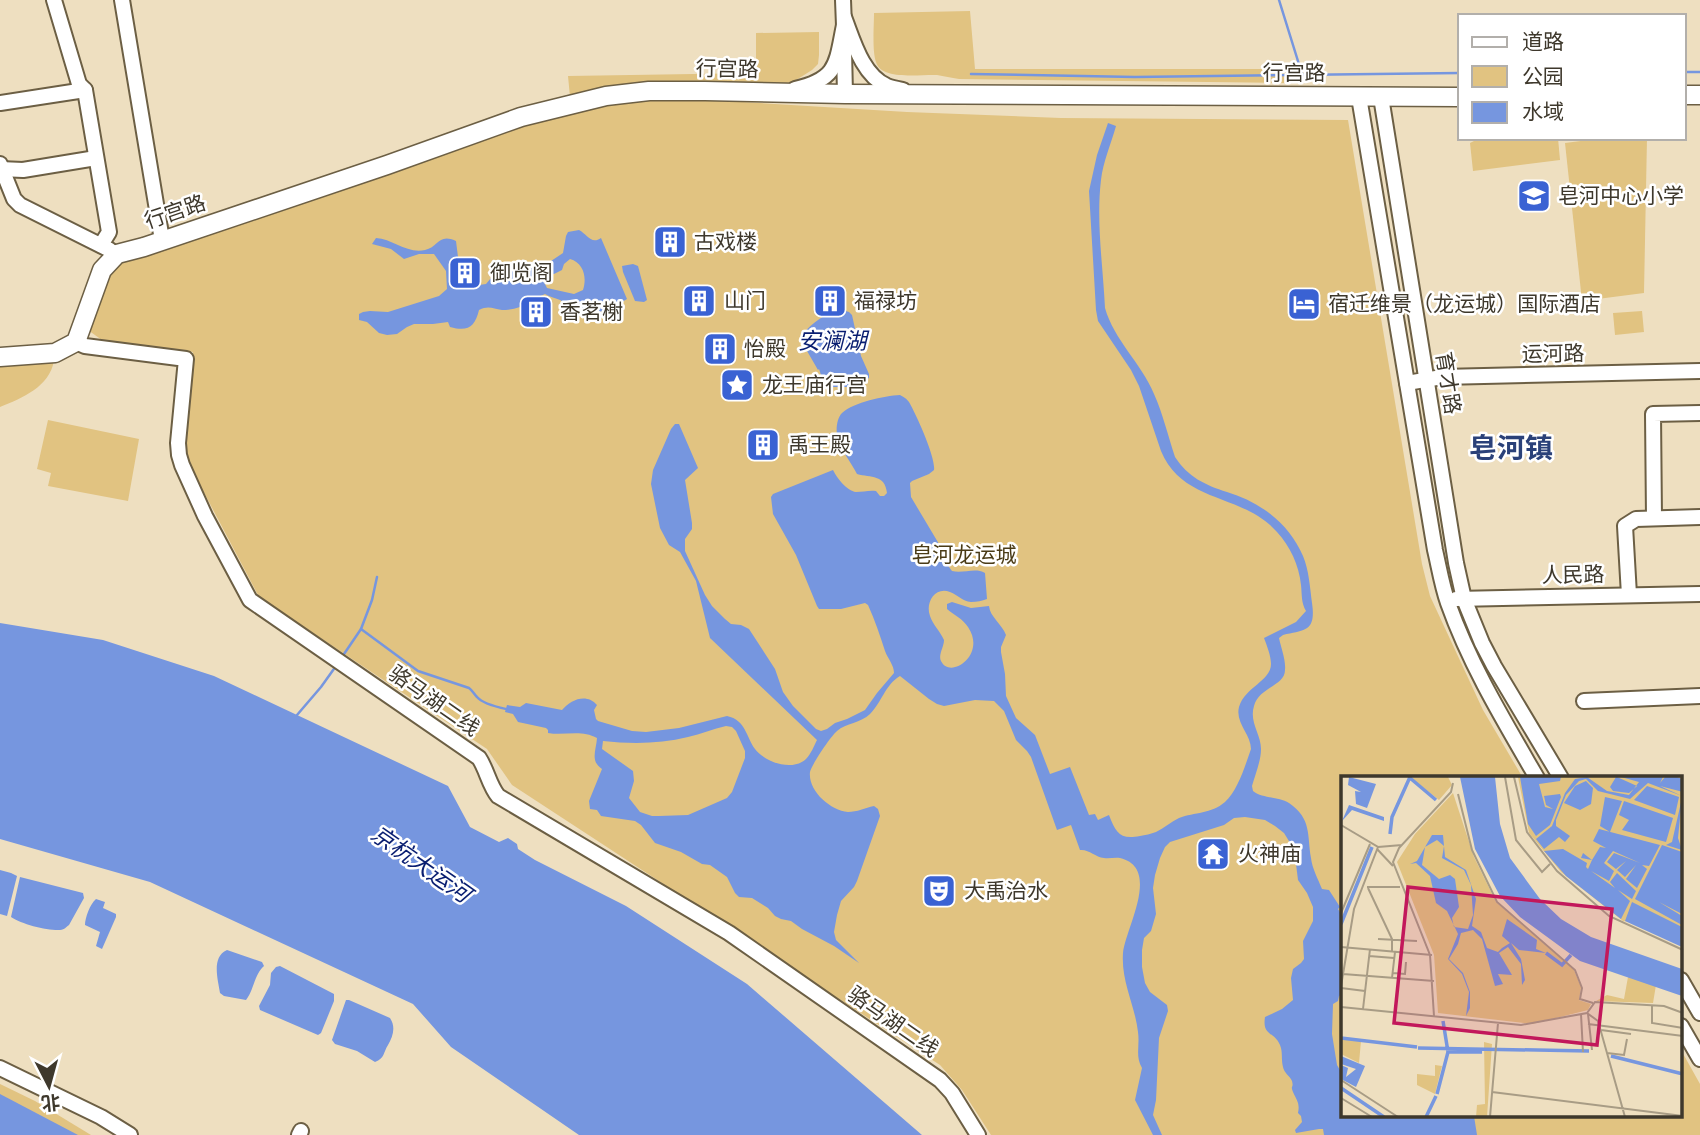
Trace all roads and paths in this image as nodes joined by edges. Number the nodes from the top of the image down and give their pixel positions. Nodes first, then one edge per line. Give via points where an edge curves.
1 (54, 0) edge
2 (122, 0) edge
3 (844, 0) edge
4 (844, 21) junction
5 (85, 90) junction
6 (782, 92) junction
7 (845, 94) junction
8 (918, 94) junction
9 (1359, 97) junction
10 (1381, 97) junction
11 (1458, 97) edge
12 (0, 103) edge
13 (96, 158) junction
14 (1, 167) edge
15 (162, 240) junction
16 (109, 250) junction
17 (76, 342) junction
18 (0, 357) edge
19 (1700, 371) edge
20 (1427, 380) junction
21 (1407, 383) junction
22 (1700, 413) edge
23 (1700, 517) edge
24 (1654, 518) junction
25 (1629, 594) junction
26 (1700, 594) edge
27 (1464, 599) junction
28 (1447, 600) junction
29 (1700, 695) edge
30 (1584, 701) dead end
31 (1536, 776) edge
32 (1560, 776) edge
33 (1682, 982) edge
34 (1700, 1013) edge
35 (1682, 1028) edge
36 (1700, 1059) edge
37 (0, 1068) edge
38 (130, 1135) edge
39 (978, 1135) edge

1 - 5 street via 79,84
2 - 15 street
3 - 4 street
4 - 6 street via 838,56 829,74 814,84
4 - 7 street
4 - 8 street via 872,74 888,87
5 - 12 street
5 - 13 street
6 - 7 main road, 行宫路
6 - 15 main road, 行宫路 via 649,91 550,109
7 - 8 main road, 行宫路
8 - 9 main road, 行宫路
9 - 10 main road, 行宫路
9 - 21 street, 育才路
10 - 11 main road, 行宫路
10 - 20 street, 育才路
13 - 14 street via 23,170
13 - 16 street
14 - 16 street via 20,205
15 - 16 main road, 行宫路
16 - 17 main road
17 - 18 main road via 55,353
17 - 39 street, 骆马湖二线 via 186,359 179,455 250,600 479,758 498,796 729,933 940,1080
19 - 20 street, 运河路
20 - 21 street, 运河路
20 - 27 street, 育才路
21 - 28 street, 育才路
22 - 24 street via 1653,414
23 - 24 street
24 - 25 street via 1636,519 1625,526
25 - 26 street, 人民路
25 - 27 street, 人民路
27 - 28 street, 人民路
27 - 32 street, 育才路 via 1494,666
28 - 31 street, 育才路 via 1484,685
29 - 30 street
33 - 34 street
35 - 36 street
37 - 38 street

